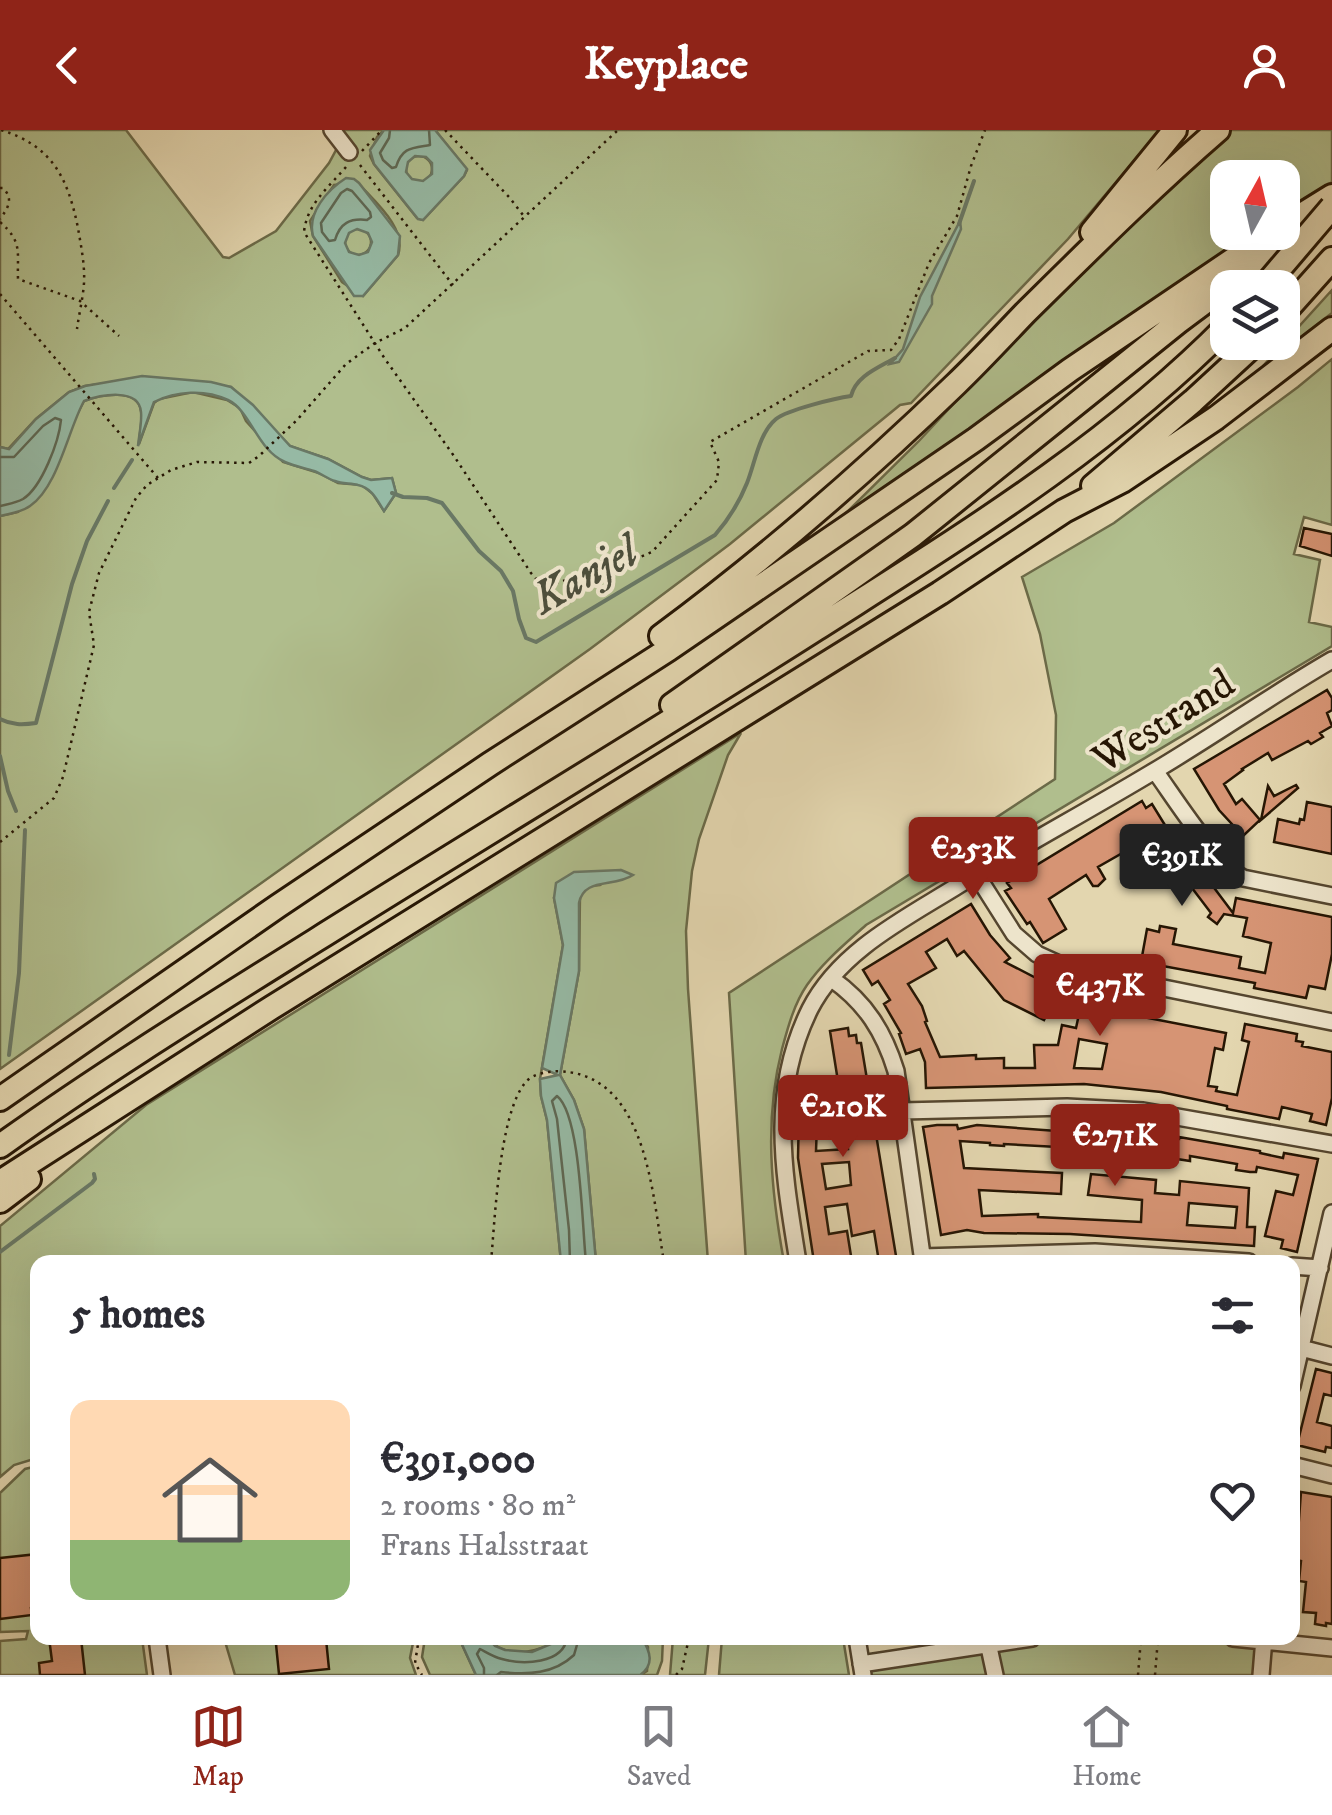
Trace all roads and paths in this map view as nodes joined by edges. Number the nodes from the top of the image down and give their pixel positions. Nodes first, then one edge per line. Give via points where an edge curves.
1 (1, 130) edge
2 (332, 130) edge
3 (382, 130) edge
4 (445, 130) edge
5 (618, 130) edge
6 (985, 130) edge
7 (1175, 130) edge
8 (1218, 130) edge
9 (352, 155) junction
10 (0, 188) edge
11 (1332, 196) edge
12 (1332, 208) edge
13 (524, 216) junction
14 (1300, 216) edge
15 (0, 220) edge
16 (1247, 250) edge
17 (1332, 259) edge
18 (1279, 270) edge
19 (453, 285) junction
20 (0, 294) edge
21 (1300, 294) edge
22 (80, 302) junction
23 (1026, 312) junction
24 (1332, 329) edge
25 (77, 330) dead end
26 (120, 336) dead end
27 (1210, 342) edge
28 (374, 343) junction
29 (1237, 360) edge
30 (158, 478) junction
31 (1064, 511) junction
32 (1332, 660) edge
33 (490, 764) junction
34 (1155, 771) junction
35 (582, 774) junction
36 (0, 842) edge
37 (976, 874) junction
38 (1332, 896) edge
39 (832, 979) junction
40 (1332, 1022) edge
41 (0, 1099) edge
42 (902, 1111) junction
43 (92, 1124) junction
44 (1332, 1144) edge
45 (0, 1146) edge
46 (0, 1182) edge
47 (0, 1201) edge
48 (1332, 1213) edge
49 (1329, 1241) edge
50 (492, 1255) edge
51 (663, 1255) edge
52 (797, 1255) edge
53 (922, 1255) edge
54 (1030, 1255) edge
55 (1123, 1255) edge
56 (1300, 1267) edge
57 (1320, 1268) junction
58 (1301, 1348) junction
59 (1300, 1352) edge
60 (1332, 1356) edge
61 (1300, 1467) edge
62 (1332, 1475) edge
63 (1300, 1644) edge
64 (158, 1645) edge
65 (418, 1645) edge
66 (687, 1645) edge
67 (858, 1645) edge
68 (971, 1645) edge
69 (989, 1645) edge
70 (1140, 1645) edge
71 (1157, 1645) edge
72 (1264, 1645) edge
73 (1332, 1648) edge
74 (862, 1670) edge
75 (162, 1675) edge
76 (422, 1675) edge
77 (676, 1675) edge
78 (995, 1675) edge
79 (1138, 1675) edge
80 (1155, 1675) edge
81 (1261, 1675) edge

1 - 22 path via 35,146 62,176 81,245
2 - 9 street
3 - 9 path
4 - 13 path
5 - 13 path
6 - 28 path via 957,216 891,350 868,351 710,442 719,462 717,480 652,552 626,562 552,584 538,581
7 - 23 highway
8 - 23 highway
9 - 19 path
9 - 28 path via 306,216 304,232
10 - 15 path via 10,200
11 - 14 highway
12 - 18 highway, bridge
12 - 35 highway via 913,535
13 - 19 path
15 - 22 path via 20,250 18,279
16 - 33 highway via 668,650
17 - 21 highway
19 - 28 path via 405,328
20 - 30 path
22 - 25 path
22 - 26 path
23 - 33 highway via 843,490
24 - 31 highway via 1204,427
27 - 35 highway via 1142,405 1043,481
28 - 30 path via 249,463 197,462
29 - 31 highway
30 - 36 path via 136,498 99,573 89,612 94,645 64,777 54,798
31 - 43 highway
32 - 34 street, Westrand
33 - 41 highway
34 - 37 street, Westrand
34 - 38 street via 1236,875
35 - 45 highway
37 - 39 street, Westrand via 879,934
37 - 40 street via 1014,934 1070,969
39 - 42 street via 880,1031
39 - 52 street, Westrand via 799,1036 783,1108 784,1174
42 - 44 street via 1142,1111
42 - 53 street
43 - 46 highway
43 - 47 highway
48 - 49 street
49 - 57 street
50 - 51 path via 508,1118 525,1082 567,1072 598,1081 640,1137
54 - 55 street
56 - 57 street
57 - 58 street
58 - 59 street
58 - 60 street
61 - 62 street
63 - 73 street
64 - 75 street
65 - 76 path via 415,1663
66 - 77 path
67 - 74 street
68 - 74 street
69 - 78 street
70 - 79 path
71 - 80 path
72 - 81 street

